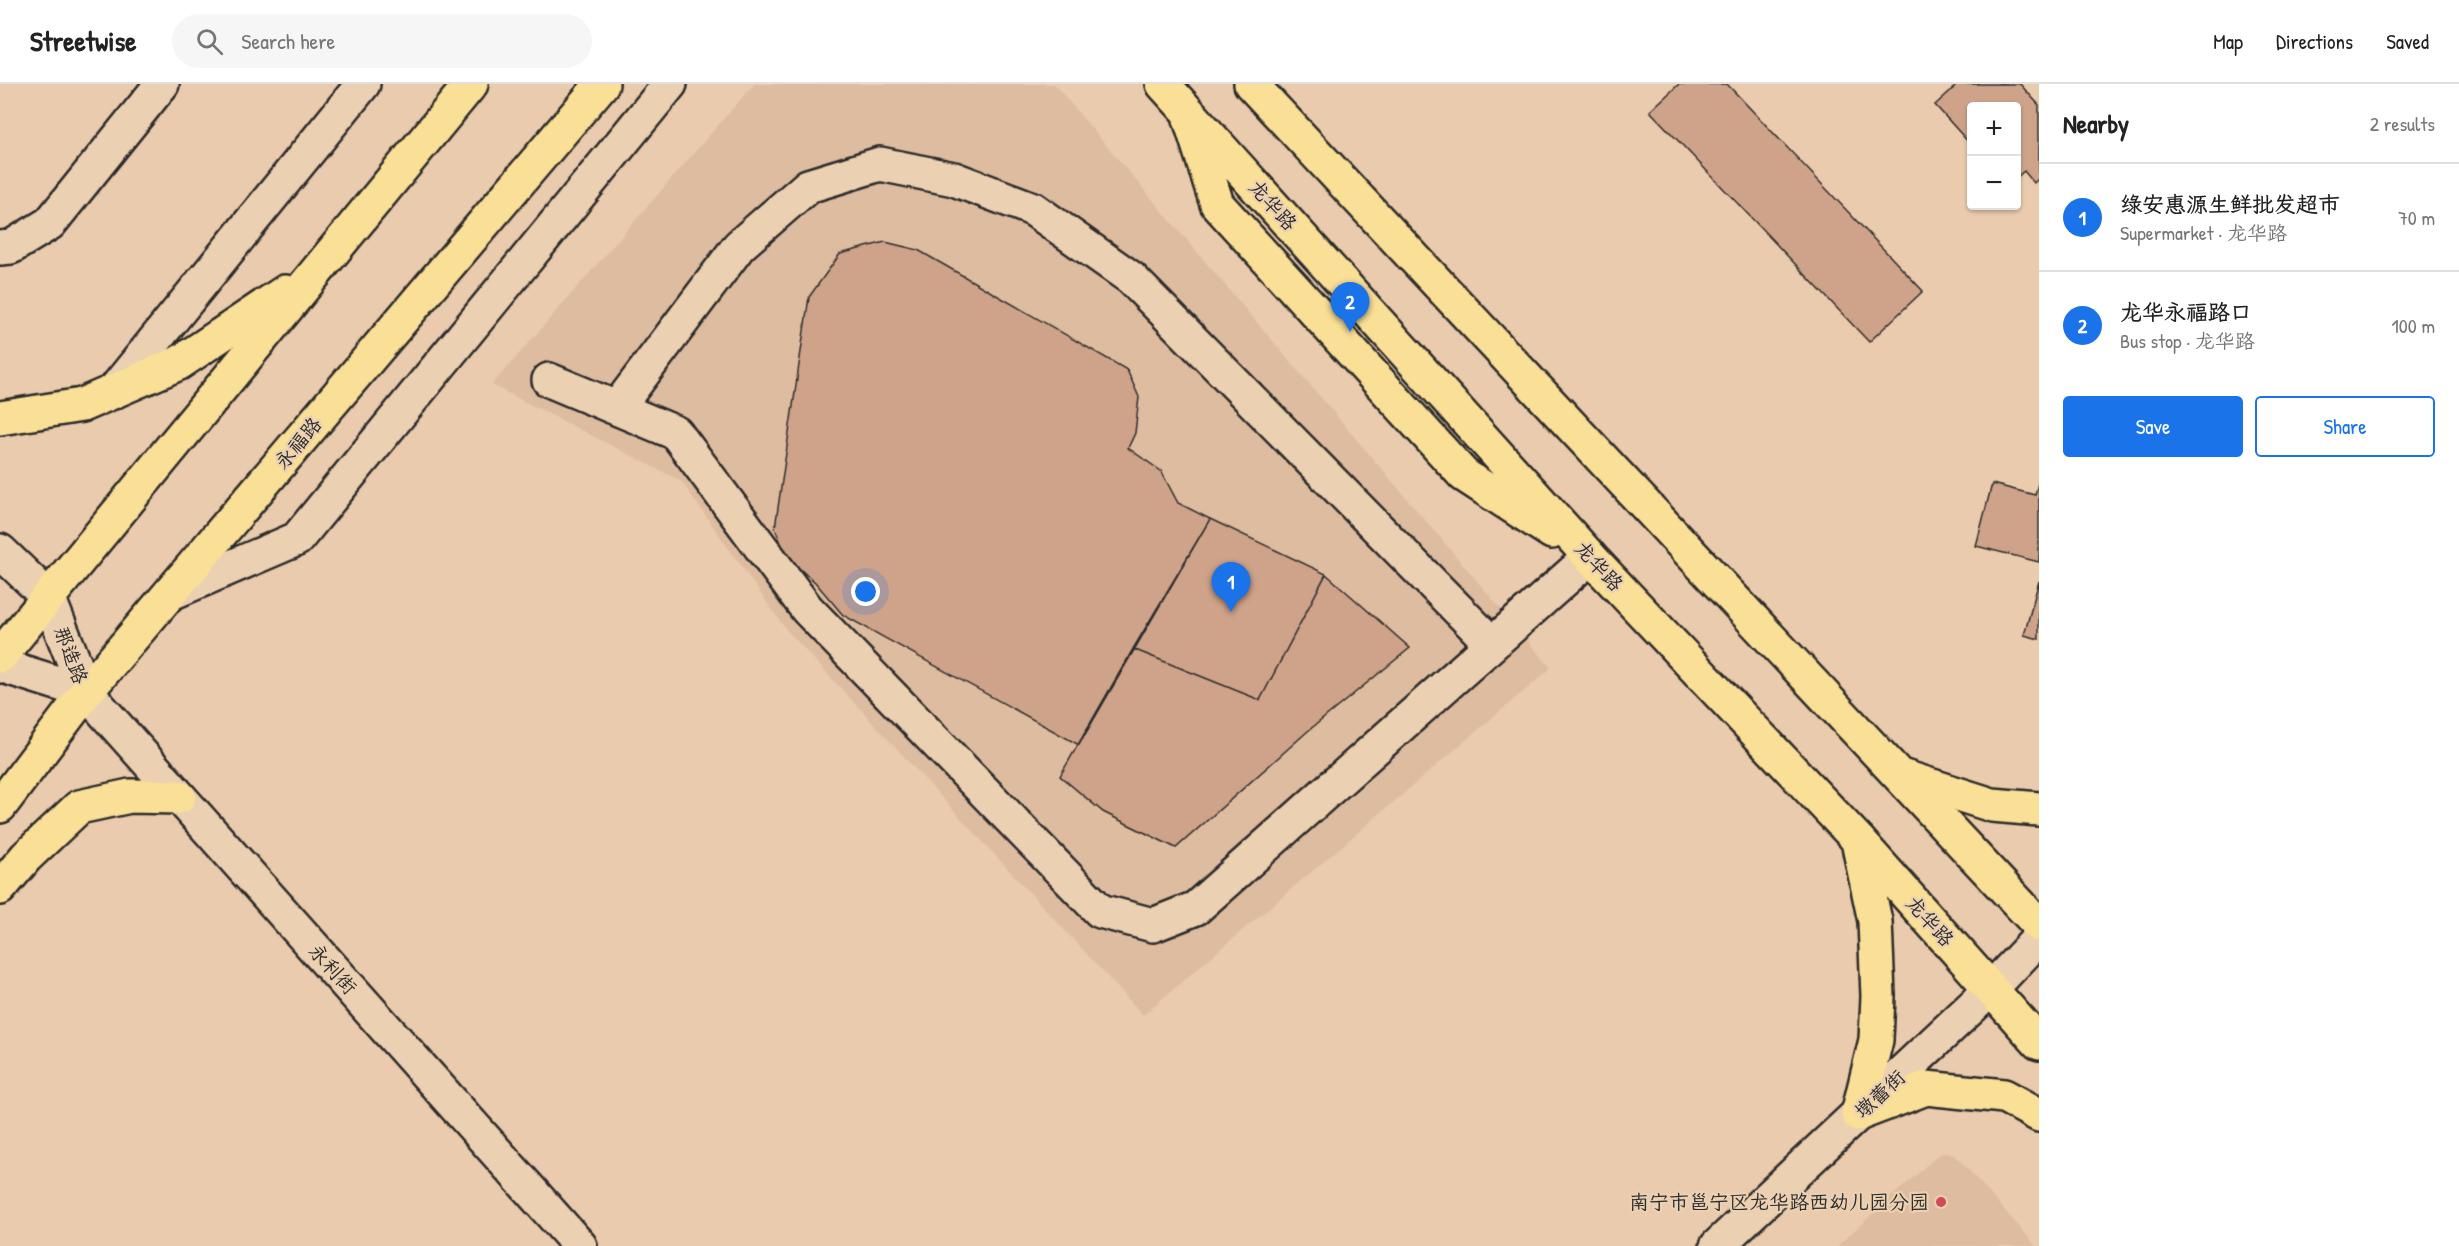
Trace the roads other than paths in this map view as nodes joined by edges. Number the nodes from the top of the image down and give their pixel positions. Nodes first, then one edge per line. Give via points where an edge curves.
1 (162, 84) edge
2 (363, 84) edge
3 (471, 84) edge
4 (670, 84) edge
5 (1163, 84) edge
6 (1251, 84) edge
7 (602, 85) edge
8 (0, 248) edge
9 (314, 272) junction
10 (549, 380) dead end
11 (112, 392) junction
12 (616, 408) junction
13 (0, 418) edge
14 (0, 552) edge
15 (1590, 557) junction
16 (171, 593) junction
17 (48, 597) junction
18 (1492, 644) junction
19 (0, 656) edge
20 (0, 665) edge
21 (86, 692) junction
22 (1898, 775) junction
23 (179, 796) junction
24 (0, 806) edge
25 (2039, 808) edge
26 (1858, 840) junction
27 (0, 888) edge
28 (2039, 925) edge
29 (2039, 938) edge
30 (1991, 989) junction
31 (2039, 1044) edge
32 (1858, 1114) junction
33 (2039, 1115) edge
34 (580, 1246) edge
35 (1718, 1246) edge

1 - 8 street via 50,223 10,247
2 - 11 street
3 - 9 main road
4 - 16 street via 297,539
5 - 15 main road, 龙华路
6 - 22 main road
7 - 16 main road, 永福路
9 - 11 main road via 179,363
9 - 17 main road
10 - 12 street
11 - 13 main road via 82,405
12 - 18 street via 739,246 808,186 880,164 954,179 1033,209 1131,278
12 - 18 street via 676,433 807,609 1100,911 1153,925 1196,908
14 - 17 street, 那造路
15 - 18 street
15 - 26 main road, 龙华路
16 - 21 main road, 永福路
17 - 19 main road
17 - 21 street, 那造路
20 - 21 street, 那造路
21 - 23 street, 永利街
21 - 24 main road, 永福路
22 - 25 main road via 1992,805
22 - 28 main road
23 - 27 main road via 130,796 79,807 26,857
23 - 34 street, 永利街
26 - 30 main road, 龙华路
26 - 32 main road via 1875,921 1878,996 1876,1040
29 - 30 street, 墩蕾街
30 - 31 main road, 龙华路
30 - 32 street, 墩蕾街
32 - 33 main road via 1926,1088 2004,1096
32 - 35 street, 墩蕾街

